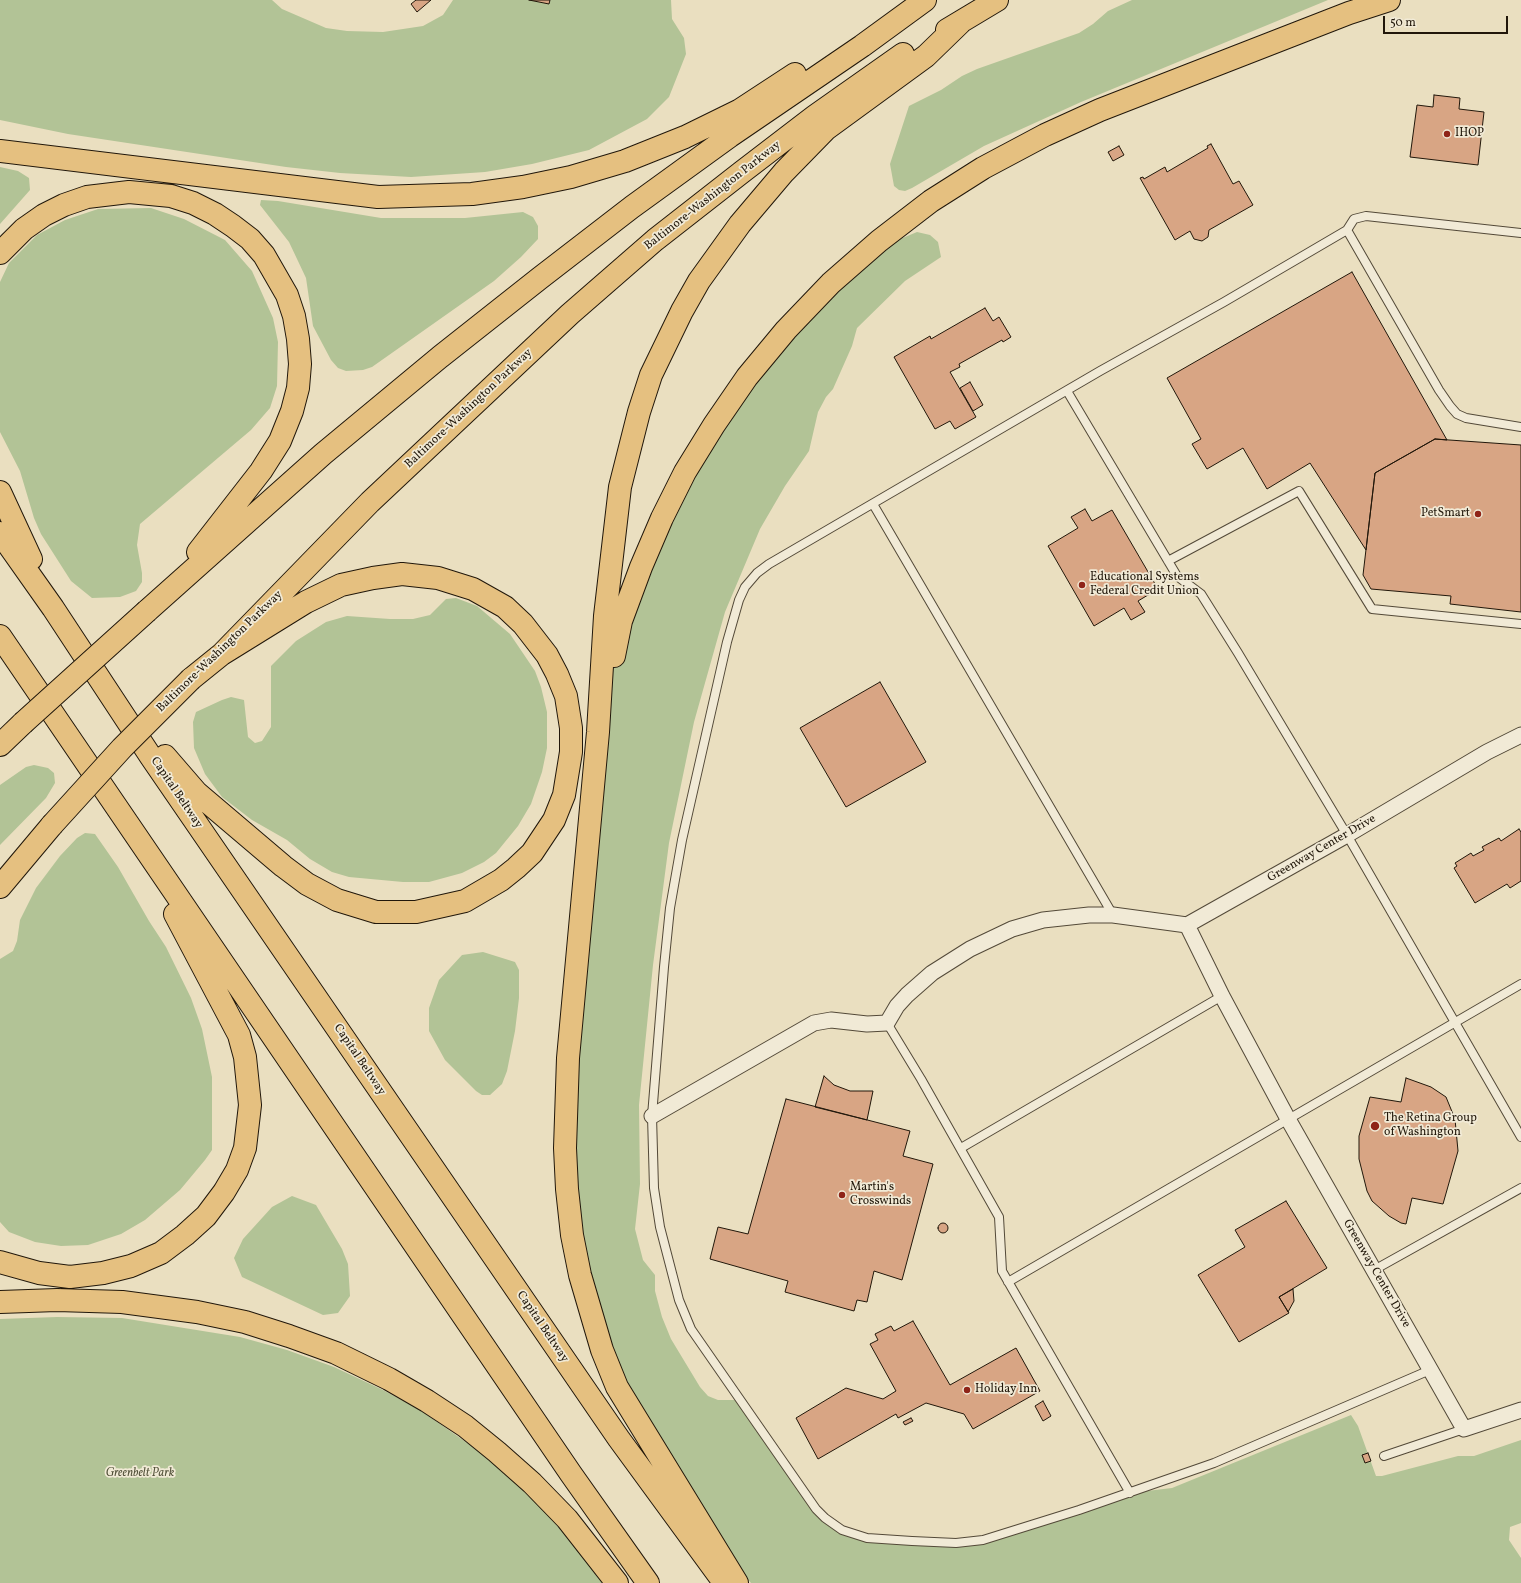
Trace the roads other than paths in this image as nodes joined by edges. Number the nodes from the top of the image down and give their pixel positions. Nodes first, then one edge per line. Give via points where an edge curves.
1 (916, 0) edge
2 (925, 0) edge
3 (997, 0) edge
4 (1389, 0) edge
5 (960, 23) junction
6 (0, 151) edge
7 (1347, 230) junction
8 (1521, 233) edge
9 (0, 253) edge
10 (1067, 391) junction
11 (1521, 427) edge
12 (0, 492) edge
13 (873, 504) junction
14 (0, 533) edge
15 (1168, 561) junction
16 (164, 595) junction
17 (53, 608) junction
18 (1521, 624) edge
19 (0, 636) edge
20 (7, 651) edge
21 (222, 654) junction
22 (106, 689) junction
23 (23, 723) junction
24 (0, 730) edge
25 (598, 732) junction
26 (1521, 735) edge
27 (0, 745) edge
28 (123, 818) junction
29 (1348, 835) junction
30 (0, 887) edge
31 (1113, 915) junction
32 (1187, 925) junction
33 (1521, 984) edge
34 (1222, 996) junction
35 (1455, 1022) junction
36 (887, 1023) junction
37 (652, 1116) junction
38 (1288, 1119) junction
39 (1521, 1137) edge
40 (961, 1148) junction
41 (1521, 1188) edge
42 (0, 1262) edge
43 (1374, 1270) junction
44 (1008, 1282) junction
45 (0, 1302) edge
46 (1430, 1370) junction
47 (1521, 1410) edge
48 (1464, 1429) junction
49 (1384, 1456) dead end
50 (1130, 1493) junction
51 (617, 1583) edge
52 (648, 1583) edge
53 (724, 1583) edge
54 (737, 1583) edge

1 - 6 highway via 856,34 740,110 685,137 625,161 571,177 523,187 472,194 378,198
2 - 16 highway via 711,149 540,278 324,454
3 - 5 highway, Baltimore-Washington Parkway
4 - 25 highway via 1349,13 1045,135 983,168 931,201 879,241 831,283 786,330 747,377 685,472 653,539 621,621
5 - 21 highway, Baltimore-Washington Parkway via 917,44 815,116 650,244 570,314 370,502
5 - 25 highway via 926,56 826,129 784,172 740,224 682,311 652,375 639,412 620,487 606,608
7 - 8 lane via 1354,218 1366,216
7 - 10 lane
7 - 11 lane via 1439,390 1457,414 1466,418
9 - 16 highway via 24,229 44,215 87,197 129,192 171,196 215,214 250,239 264,255 287,295 298,339 300,364 298,388 280,441 242,497
10 - 13 lane
10 - 15 lane
12 - 17 highway
13 - 31 lane
13 - 37 lane via 769,564 751,579 739,600 713,698 676,873 663,975
14 - 17 highway, Capital Beltway
15 - 18 lane via 1299,491 1372,609
15 - 29 lane via 1177,576 1201,594
16 - 23 highway, bridge
17 - 22 highway, Capital Beltway
19 - 20 highway
20 - 28 highway
21 - 22 highway via 306,602 341,585 402,574 438,578 473,589 504,608 523,624 547,655 566,696 571,728 571,752 564,795 554,820 532,853 516,868 501,880 464,901 416,912 376,912 354,906 307,884 260,848 197,793
21 - 30 highway, Baltimore-Washington Parkway, bridge via 191,679 122,748
22 - 53 highway, Capital Beltway via 614,1433
23 - 24 highway
23 - 27 highway
25 - 54 highway via 565,1106 566,1176 572,1235 590,1313 602,1350 618,1386
26 - 29 street, Greenway Center Drive via 1487,752
28 - 42 highway via 239,1035 245,1057 250,1105 245,1148 234,1175 206,1216 161,1253 110,1272 70,1277 38,1273
28 - 52 highway
29 - 32 street, Greenway Center Drive
29 - 35 lane
31 - 32 street
31 - 36 street via 1043,920 1012,929 984,942 932,973 897,1006
32 - 34 street, Greenway Center Drive
33 - 35 lane
34 - 38 street, Greenway Center Drive
34 - 40 lane
35 - 38 lane
35 - 39 lane
36 - 37 street via 867,1024 831,1020 814,1023
36 - 40 lane
37 - 50 lane via 654,1188 660,1227 679,1300 691,1329 825,1518 842,1530 867,1538 956,1544 994,1537
38 - 43 street, Greenway Center Drive
38 - 44 lane
40 - 44 lane via 999,1217 1002,1272
41 - 43 lane
43 - 46 street, Greenway Center Drive
44 - 50 lane
45 - 51 highway via 114,1302 197,1312 267,1329 336,1353 427,1401 465,1426 497,1452 567,1518
46 - 48 street, Greenway Center Drive
46 - 50 lane via 1214,1463
47 - 48 street
48 - 49 lane

